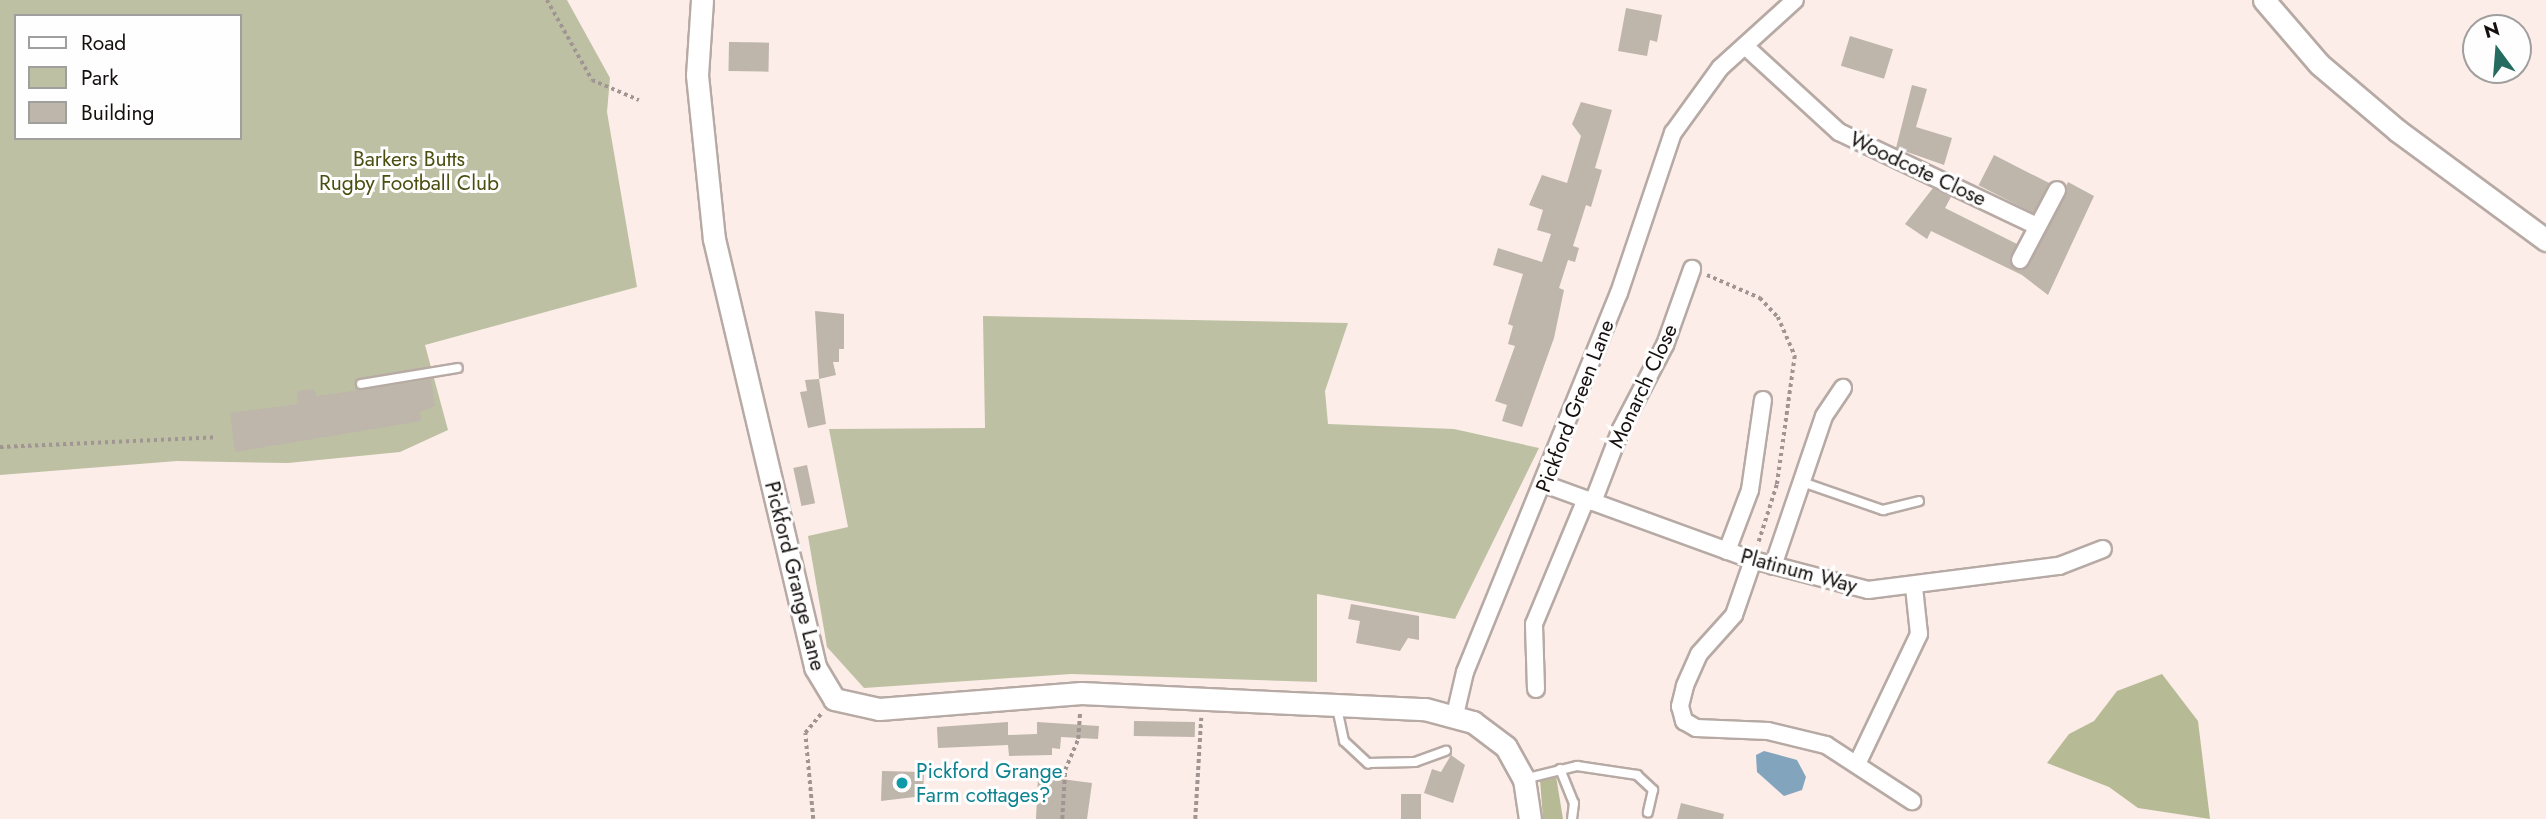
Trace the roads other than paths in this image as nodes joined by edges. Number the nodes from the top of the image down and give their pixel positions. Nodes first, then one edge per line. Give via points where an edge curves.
1 (702, 0) edge
2 (1795, 0) edge
3 (2264, 0) edge
4 (1745, 46) junction
5 (2057, 190) dead end
6 (2037, 226) junction
7 (2546, 240) edge
8 (2020, 260) dead end
9 (1692, 269) road end
10 (458, 368) dead end
11 (360, 384) dead end
12 (1843, 388) dead end
13 (1763, 400) dead end
14 (1805, 483) junction
15 (1544, 484) junction
16 (1589, 500) junction
17 (1919, 501) dead end
18 (2103, 550) dead end
19 (1727, 551) junction
20 (1753, 560) junction
21 (1773, 566) junction
22 (1914, 587) junction
23 (1536, 689) dead end
24 (1336, 705) junction
25 (1455, 715) junction
26 (1446, 751) dead end
27 (1858, 762) junction
28 (1560, 769) junction
29 (1524, 779) junction
30 (1912, 802) dead end
31 (1648, 812) dead end
32 (1530, 819) edge
33 (1572, 819) edge

1 - 24 street, Pickford Grange Lane via 697,75 714,239 815,667 834,699 878,709 1081,693
2 - 4 street, Pickford Green Lane
3 - 7 street via 2319,64 2438,162
4 - 6 street, Woodcote Close via 1839,132
4 - 15 street, Pickford Green Lane via 1699,92 1673,133 1619,293
5 - 6 street
6 - 8 street
9 - 16 street, Monarch Close via 1665,345
10 - 11 lane
12 - 14 street via 1824,416
13 - 19 street via 1750,490
14 - 17 lane via 1883,510
14 - 21 street
15 - 16 street, Platinum Way
15 - 25 street, Pickford Green Lane via 1465,672
16 - 19 street, Platinum Way
16 - 23 street, Monarch Close via 1534,624
18 - 22 street, Platinum Way via 2059,566
19 - 20 street, Platinum Way
20 - 21 street, Platinum Way
20 - 27 street via 1734,615 1699,654 1685,686 1681,716 1696,728 1768,731 1826,745
21 - 22 street, Platinum Way via 1868,590
22 - 27 street via 1919,634
24 - 25 street
24 - 26 lane via 1344,741 1368,763 1415,762
25 - 29 street via 1490,731
27 - 30 street
28 - 29 lane
28 - 31 lane via 1604,767 1637,775 1653,790
28 - 33 lane via 1574,803
29 - 32 street

